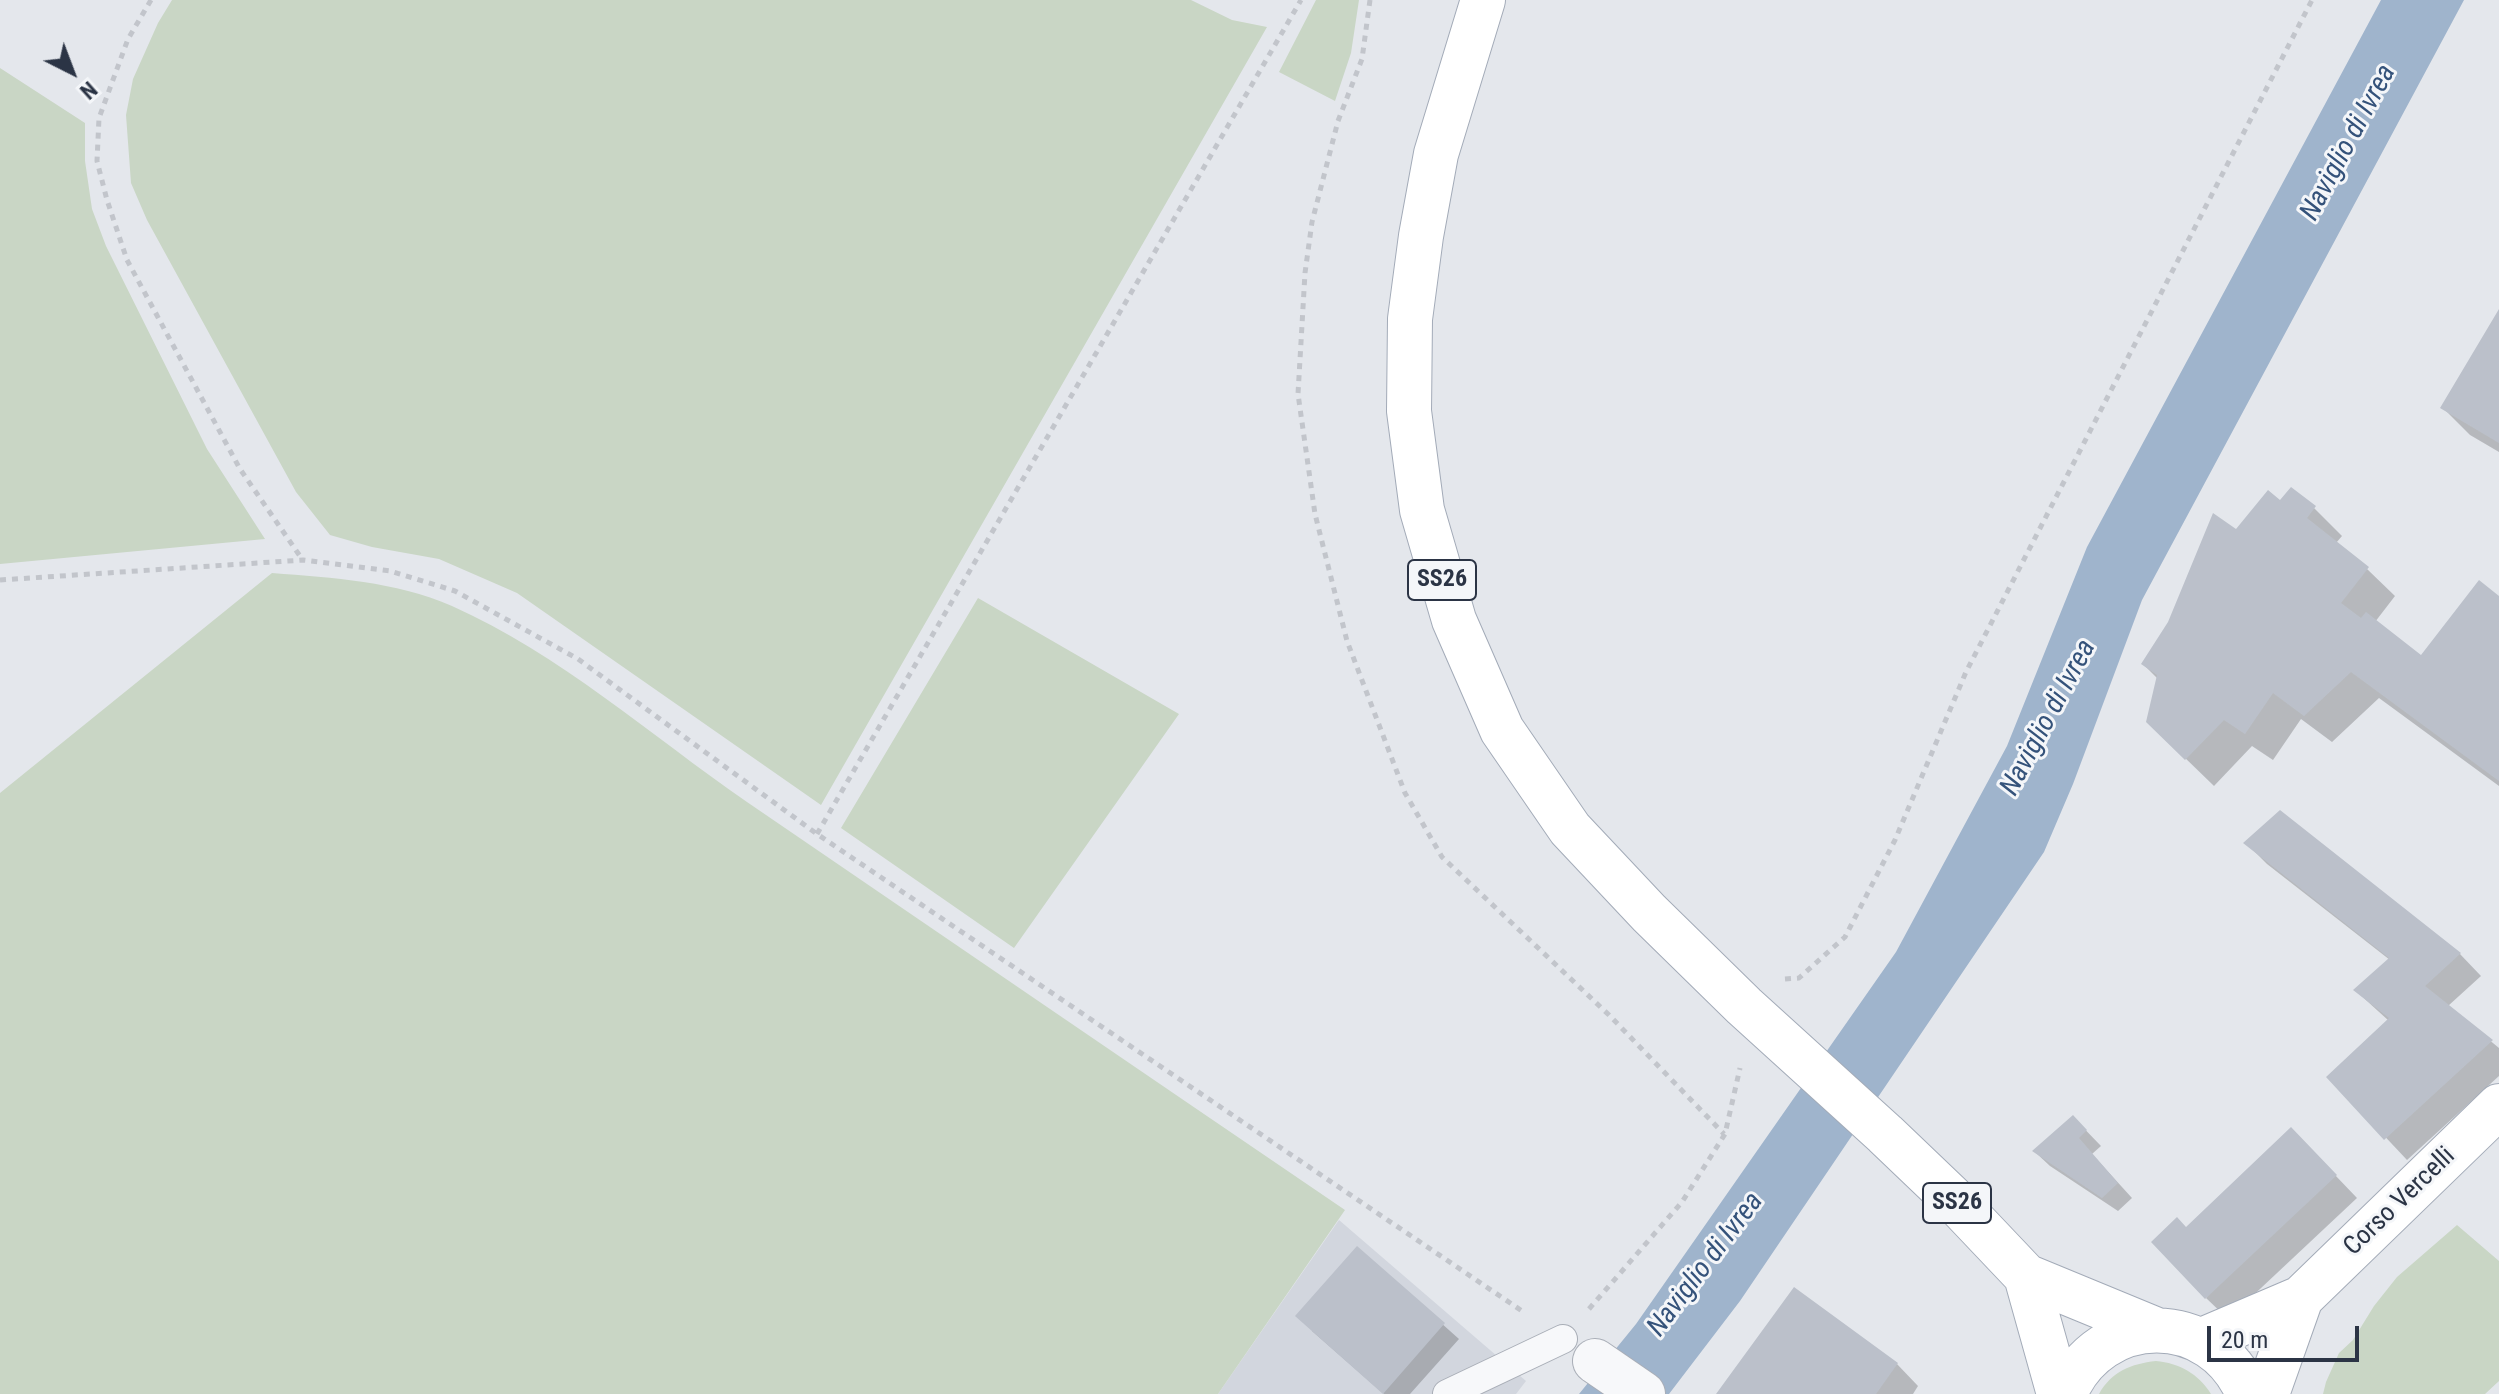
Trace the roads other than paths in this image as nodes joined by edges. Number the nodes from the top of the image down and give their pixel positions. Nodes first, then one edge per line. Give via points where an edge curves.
1 (1483, 0) edge
2 (2499, 1106) edge
3 (2026, 1276) junction
4 (2301, 1298) junction
5 (2157, 1330) junction
6 (2200, 1341) junction
7 (1579, 1350) joint
8 (1447, 1394) edge
9 (1643, 1394) edge
10 (2062, 1394) edge
11 (2248, 1394) edge
12 (2267, 1394) edge

1 - 3 main road, SS26 via 1436,154 1412,305 1409,411 1422,510 1454,620 1502,730 1570,829 1649,913 1952,1198
2 - 4 main road, Corso Vercelli
3 - 5 main road, SS26
3 - 10 main road, SS26
4 - 6 main road, Corso Vercelli
4 - 12 main road, Corso Vercelli
5 - 6 main road
5 - 10 main road via 2127,1335 2095,1352
6 - 11 main road via 2224,1357
7 - 8 lane
7 - 9 street

